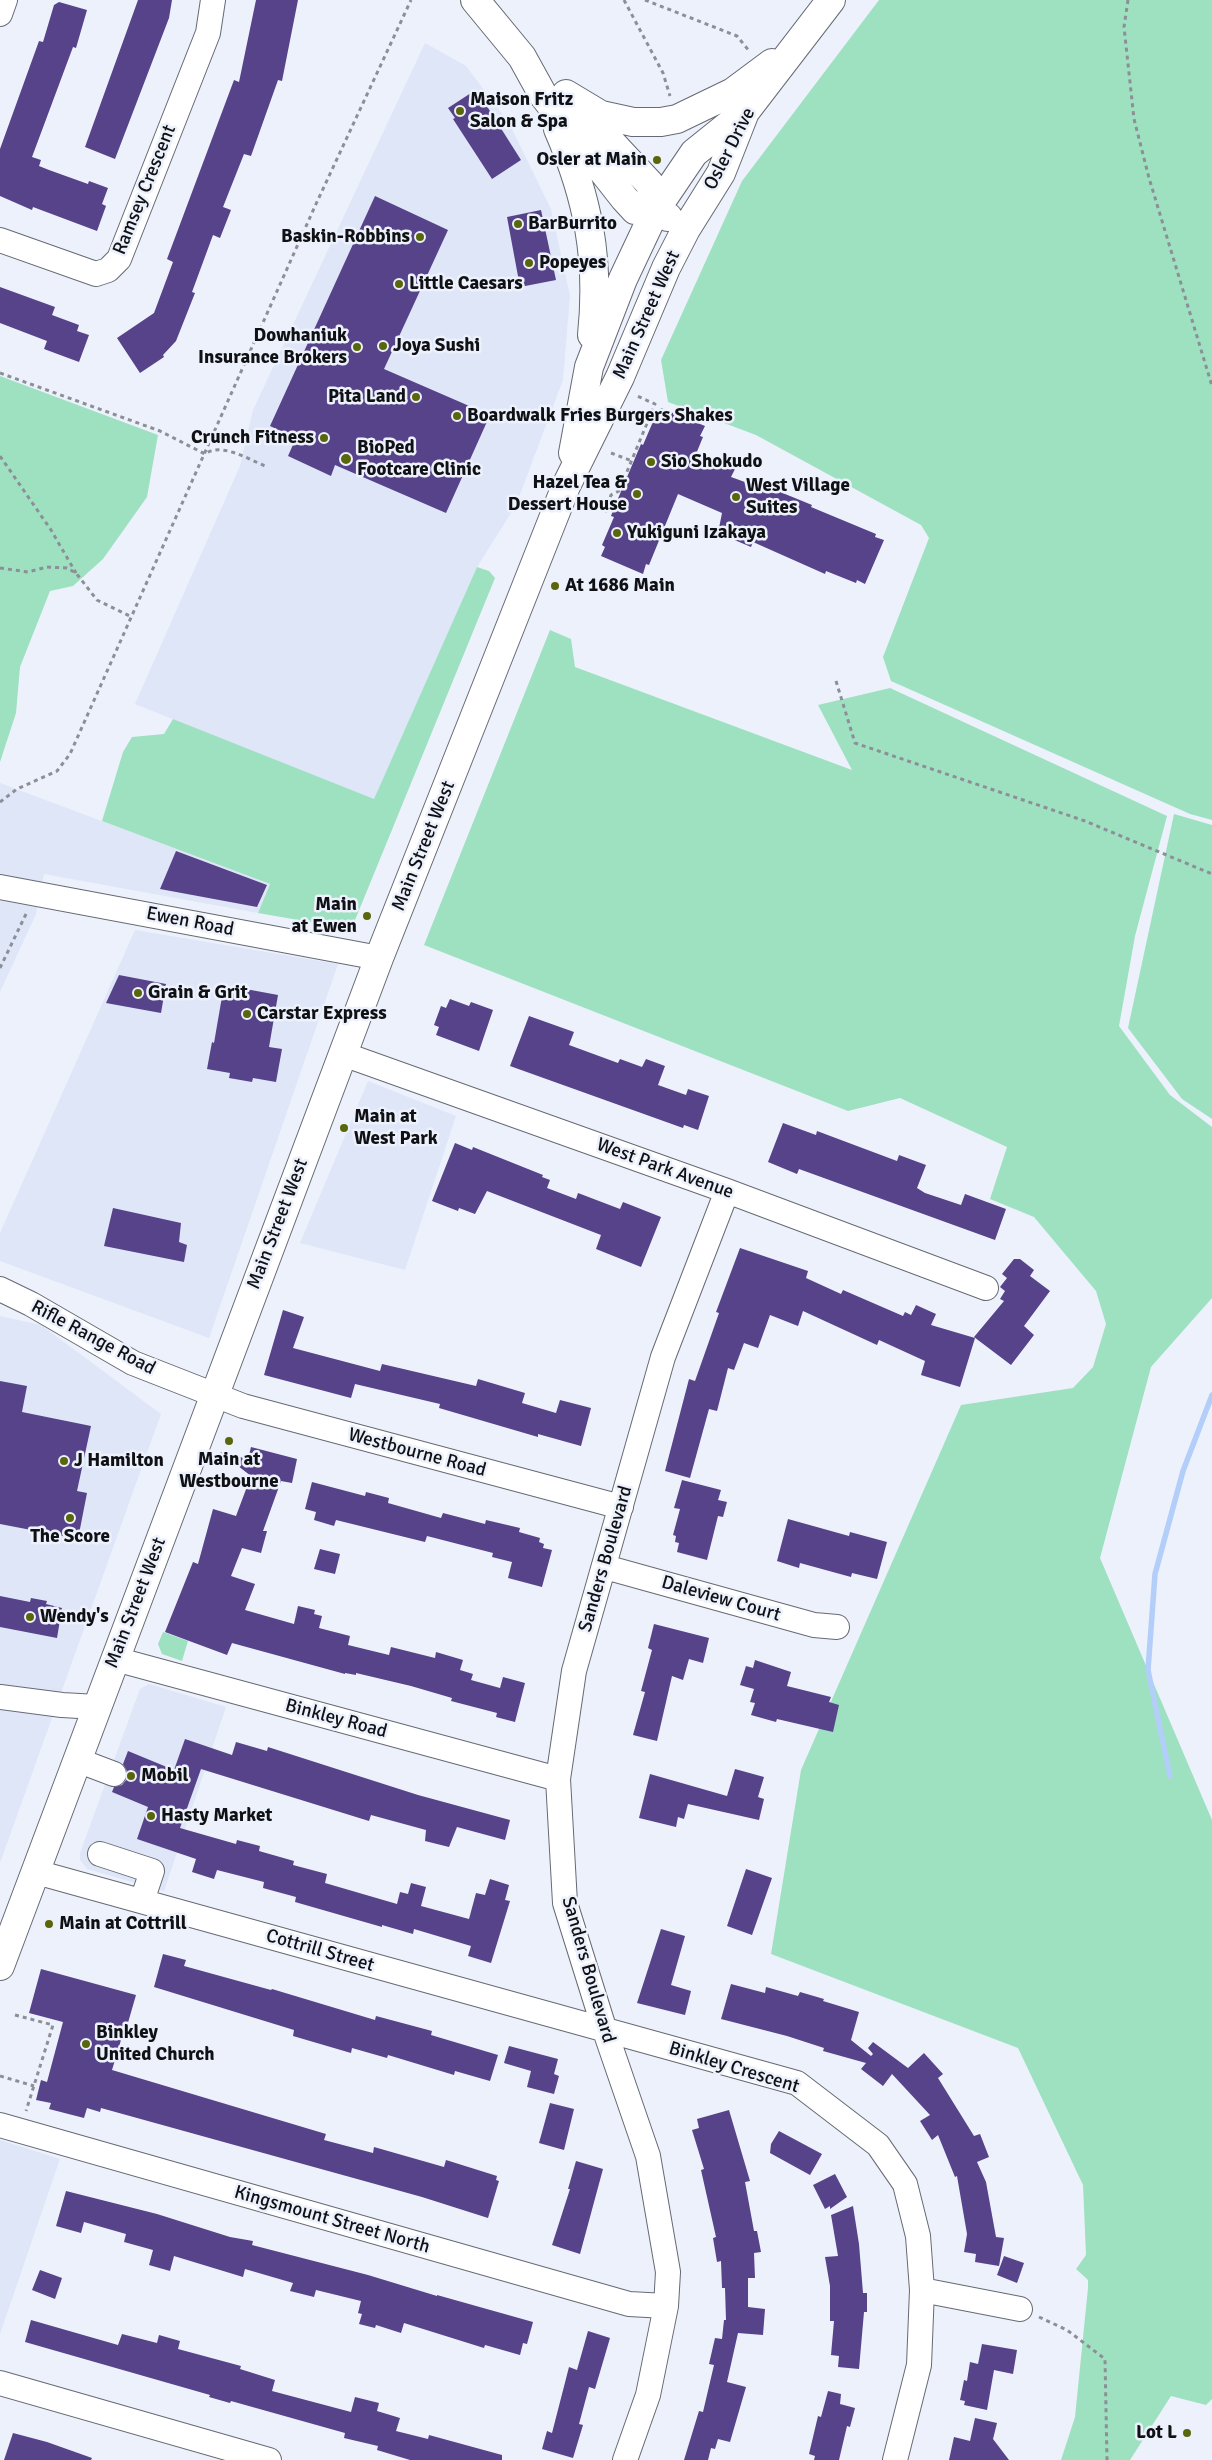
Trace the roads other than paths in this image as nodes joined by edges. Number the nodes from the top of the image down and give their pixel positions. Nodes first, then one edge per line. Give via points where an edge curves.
1 (5, 0) edge
2 (213, 0) edge
3 (475, 0) edge
4 (831, 0) edge
5 (0, 14) edge
6 (795, 48) junction
7 (555, 94) junction
8 (746, 112) junction
9 (656, 209) junction
10 (686, 228) junction
11 (0, 240) edge
12 (589, 367) junction
13 (566, 486) junction
14 (0, 887) edge
15 (379, 958) junction
16 (342, 1054) junction
17 (727, 1191) junction
18 (986, 1288) dead end
19 (0, 1289) edge
20 (214, 1395) junction
21 (621, 1507) junction
22 (605, 1567) junction
23 (837, 1627) dead end
24 (115, 1659) junction
25 (0, 1697) edge
26 (97, 1707) junction
27 (77, 1760) junction
28 (114, 1774) dead end
29 (558, 1779) junction
30 (100, 1854) dead end
31 (36, 1872) junction
32 (142, 1901) junction
33 (0, 1966) edge
34 (604, 2031) junction
35 (0, 2126) edge
36 (922, 2290) junction
37 (666, 2306) junction
38 (1020, 2309) road end
39 (0, 2383) edge
40 (269, 2460) edge
41 (625, 2460) edge
42 (895, 2460) edge

1 - 5 street
2 - 11 street, Ramsey Crescent via 208,33 119,259 108,270 96,274
3 - 7 main road
4 - 6 main road, Osler Drive
6 - 7 main road via 762,68 733,92 677,119 633,122 601,115
6 - 8 main road, Osler Drive
7 - 9 main road via 650,184
7 - 12 main road via 594,250 595,311
8 - 9 main road, Main Street West via 694,153
8 - 10 main road, Osler Drive via 722,172
9 - 10 main road, Main Street West
9 - 12 main road, Main Street West via 623,280
10 - 13 main road, Main Street West via 620,377
12 - 13 main road, Main Street West
13 - 15 main road, Main Street West
14 - 15 street, Ewen Road
15 - 16 main road, Main Street West
16 - 17 street, West Park Avenue
16 - 20 main road, Main Street West
17 - 18 street, West Park Avenue
17 - 21 street, Sanders Boulevard via 663,1357
19 - 20 street, Rifle Range Road via 133,1363
20 - 21 street, Westbourne Road via 252,1409
20 - 24 main road, Main Street West
21 - 22 street, Sanders Boulevard
22 - 23 street, Daleview Court via 814,1625
22 - 29 street, Sanders Boulevard via 574,1672
24 - 26 main road, Main Street West
24 - 29 street, Binkley Road
25 - 26 street
26 - 27 main road, Main Street West
27 - 28 street
27 - 31 main road, Main Street West
29 - 34 street, Sanders Boulevard via 565,1903
30 - 32 street via 152,1871
31 - 32 street, Cottrill Street
31 - 33 main road, Main Street West
32 - 34 street, Cottrill Street
34 - 36 street, Binkley Crescent via 797,2083 844,2117 878,2145 905,2184 918,2236
34 - 37 street, Sanders Boulevard via 648,2156 668,2272
35 - 37 street, Kingsmount Street North via 629,2304
36 - 38 street
36 - 42 street, Binkley Crescent via 919,2365
37 - 41 street, Sanders Boulevard via 648,2395
39 - 40 street

